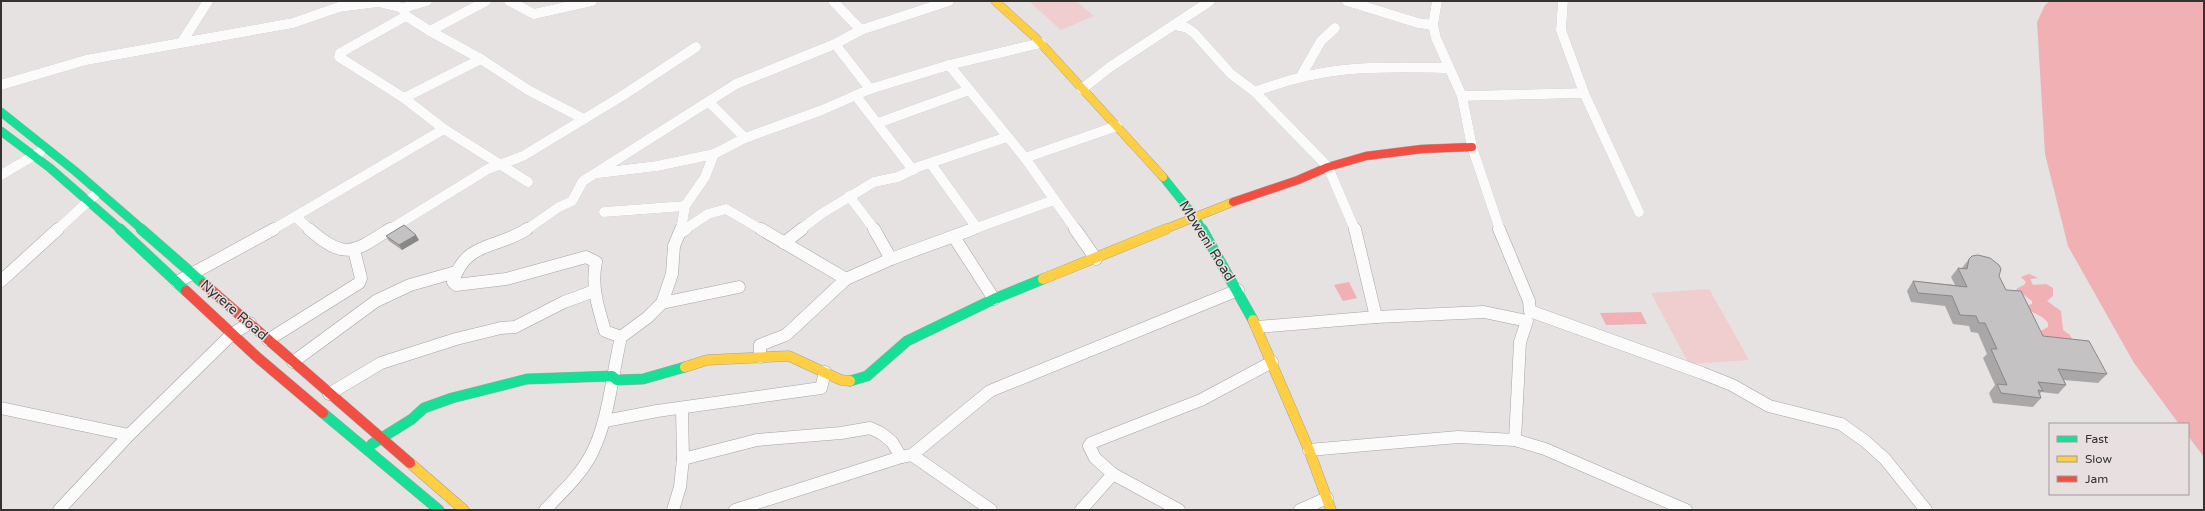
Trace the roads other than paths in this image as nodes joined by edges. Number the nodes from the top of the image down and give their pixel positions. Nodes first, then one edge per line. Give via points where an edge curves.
1 (208, 1) edge
2 (426, 1) edge
3 (486, 1) edge
4 (509, 1) edge
5 (592, 1) edge
6 (833, 1) edge
7 (949, 1) edge
8 (995, 1) edge
9 (1210, 1) edge
10 (1347, 1) edge
11 (1437, 1) edge
12 (1563, 1) edge
13 (404, 12) junction
14 (1175, 25) junction
15 (1433, 25) junction
16 (1335, 28) dead end
17 (861, 30) junction
18 (430, 31) junction
19 (182, 42) junction
20 (835, 44) junction
21 (1041, 44) junction
22 (696, 48) dead end
23 (481, 59) junction
24 (949, 65) junction
25 (1449, 68) junction
26 (1302, 76) junction
27 (1, 85) edge
28 (870, 88) junction
29 (1082, 89) junction
30 (969, 90) junction
31 (1255, 92) junction
32 (1584, 93) junction
33 (856, 96) junction
34 (1462, 96) junction
35 (404, 98) junction
36 (709, 102) junction
37 (1, 112) edge
38 (584, 119) junction
39 (878, 123) junction
40 (1117, 126) junction
41 (444, 129) junction
42 (1, 131) edge
43 (1007, 137) junction
44 (745, 138) junction
45 (48, 147) junction
46 (1472, 147) junction
47 (36, 154) junction
48 (714, 154) junction
49 (1025, 158) junction
50 (501, 164) junction
51 (931, 164) junction
52 (1328, 167) junction
53 (913, 170) junction
54 (598, 173) junction
55 (1, 175) edge
56 (528, 182) dead end
57 (100, 192) junction
58 (849, 196) junction
59 (87, 200) junction
60 (1054, 200) junction
61 (685, 206) junction
62 (604, 212) dead end
63 (1639, 212) dead end
64 (296, 217) junction
65 (1195, 217) junction
66 (977, 228) junction
67 (681, 232) junction
68 (954, 237) junction
69 (784, 243) junction
70 (354, 250) junction
71 (891, 259) junction
72 (1096, 259) junction
73 (456, 272) junction
74 (192, 273) junction
75 (846, 279) junction
76 (1, 281) edge
77 (177, 282) junction
78 (739, 287) dead end
79 (1238, 290) junction
80 (594, 291) junction
81 (994, 299) junction
82 (662, 303) junction
83 (1528, 316) junction
84 (1376, 317) junction
85 (250, 323) junction
86 (1257, 327) junction
87 (232, 334) junction
88 (621, 337) junction
89 (268, 340) junction
90 (760, 358) junction
91 (293, 362) junction
92 (1272, 362) junction
93 (825, 372) junction
94 (612, 376) junction
95 (329, 394) junction
96 (1, 408) edge
97 (682, 409) junction
98 (605, 421) junction
99 (129, 435) junction
100 (381, 438) junction
101 (1515, 440) junction
102 (366, 448) junction
103 (1309, 450) junction
104 (906, 456) junction
105 (683, 459) junction
106 (1113, 474) junction
107 (1329, 504) edge
108 (59, 510) edge
109 (439, 510) edge
110 (464, 510) edge
111 (544, 510) edge
112 (673, 510) edge
113 (735, 510) edge
114 (991, 510) edge
115 (1081, 510) edge
116 (1179, 510) edge
117 (1300, 510) edge
118 (1686, 510) edge
119 (1926, 510) edge

1 - 19 street
2 - 13 street
3 - 18 street
4 - 5 street via 534,14
6 - 17 street
7 - 17 street
8 - 21 street, Mbweni Road
9 - 14 street
10 - 15 street
11 - 15 street
12 - 32 street via 1561,30
13 - 18 street
13 - 19 street via 378,2 366,3 339,7 274,27
13 - 35 street via 340,53 339,57
14 - 29 street via 1110,67
14 - 31 street via 1194,33 1230,74
15 - 25 street
16 - 26 street via 1321,41
17 - 20 street
18 - 23 street
19 - 27 street via 86,60
20 - 28 street
20 - 36 street via 736,84
21 - 24 street
21 - 29 street, Mbweni Road
22 - 38 street
23 - 35 street
23 - 38 street via 528,90
24 - 28 street
24 - 30 street
25 - 26 street via 1364,67
25 - 34 street
26 - 31 street
28 - 33 street
29 - 40 street, Mbweni Road
30 - 39 street
30 - 43 street
31 - 52 street
32 - 34 street
32 - 63 street
33 - 39 street
33 - 44 street
34 - 46 street
35 - 41 street
36 - 44 street
36 - 54 street
37 - 45 street, Nyrere Road
38 - 50 street via 523,156
39 - 53 street
40 - 49 street
40 - 65 street, Mbweni Road via 1150,161
41 - 50 street
41 - 64 street
42 - 47 street, Nyrere Road
43 - 49 street
43 - 51 street
44 - 48 street
45 - 47 street
45 - 57 street, Nyrere Road
46 - 52 street via 1422,149 1366,156
46 - 83 street via 1496,221 1529,301
47 - 55 street
47 - 59 street, Nyrere Road
48 - 54 street via 626,171
48 - 61 street via 705,177
49 - 60 street
50 - 56 street
50 - 70 street via 488,169
51 - 53 street
51 - 66 street
52 - 65 street
52 - 84 street via 1354,227
53 - 58 street via 898,177 874,182
54 - 73 street via 583,181 568,204 559,207 520,234 473,251
57 - 59 street
57 - 74 street, Nyrere Road
58 - 69 street
58 - 71 street via 872,225
59 - 76 street
59 - 77 street, Nyrere Road
60 - 66 street
60 - 72 street
61 - 62 street
61 - 67 street
64 - 70 street via 335,249
64 - 74 street
65 - 72 street
65 - 79 street, Mbweni Road
66 - 68 street
67 - 69 street via 719,208 726,209
67 - 82 street via 674,246 672,274
68 - 71 street
68 - 81 street
69 - 75 street
70 - 89 street via 361,278 359,283
71 - 75 street
72 - 81 street
73 - 80 street via 453,282 456,285 473,285 518,277 586,257 596,262 593,276
73 - 91 street via 410,285 376,301
74 - 77 street
74 - 85 street, Nyrere Road
75 - 90 street via 786,335 760,345
77 - 87 street, Nyrere Road
78 - 82 street
79 - 86 street, Mbweni Road
79 - 104 street via 990,391
80 - 88 street via 605,331
80 - 95 street via 563,302 522,324 456,339 381,363
81 - 93 street via 907,342 867,376 855,381 841,380
82 - 88 street
83 - 84 street via 1484,312
83 - 101 street via 1520,342
83 - 119 street via 1658,357 1728,383 1768,405 1787,412 1838,423 1886,458 1904,478
84 - 86 street
85 - 87 street
85 - 89 street, Nyrere Road
86 - 92 street, Mbweni Road
87 - 99 street
87 - 102 street, Nyrere Road
88 - 94 street
89 - 91 street, Nyrere Road
90 - 93 street via 789,356
90 - 94 street via 707,360 643,379 617,380
91 - 95 street, Nyrere Road
92 - 103 street, Mbweni Road
92 - 106 street via 1201,400 1091,443 1089,446 1095,458
93 - 97 street via 821,388
94 - 98 street
94 - 100 street via 527,379 452,398 424,408 412,419
95 - 100 street, Nyrere Road
96 - 99 street
97 - 98 street
97 - 105 street via 680,445
98 - 111 street via 592,454 576,477
99 - 108 street
100 - 102 street
100 - 110 street, Nyrere Road
101 - 103 street via 1458,437
101 - 118 street via 1545,449
102 - 109 street, Nyrere Road
103 - 107 street, Mbweni Road
104 - 105 street via 881,433 870,428 757,440
104 - 113 street
104 - 114 street
105 - 112 street via 680,487
106 - 115 street
106 - 116 street
107 - 117 street

